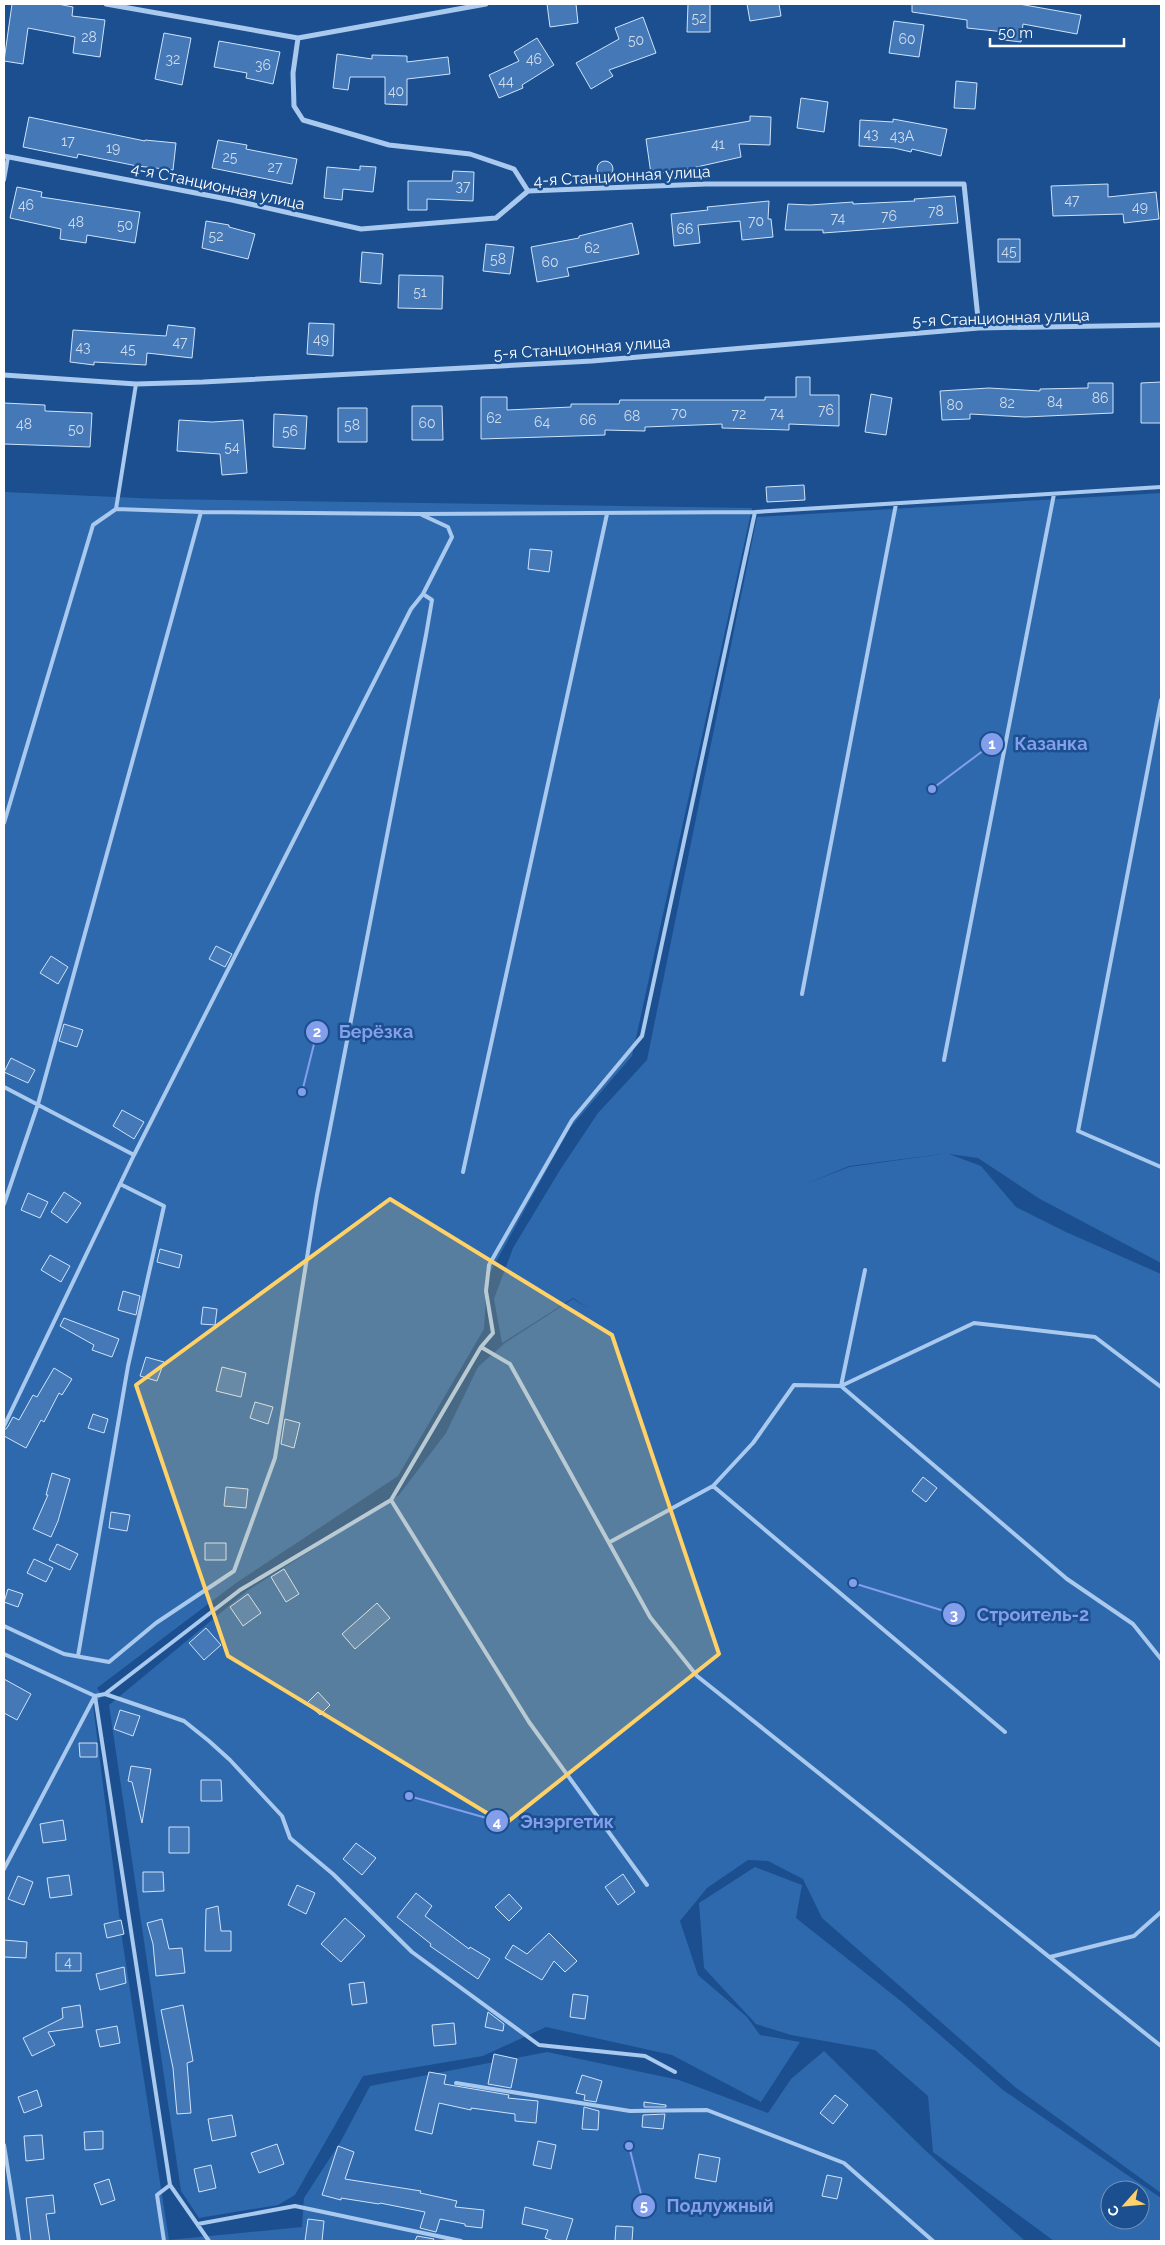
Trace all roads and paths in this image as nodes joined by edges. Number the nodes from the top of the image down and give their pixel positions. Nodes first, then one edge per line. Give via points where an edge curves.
1 (106, 4) edge
2 (486, 4) edge
3 (298, 38) junction
4 (6, 157) edge
5 (4, 180) edge
6 (528, 191) junction
7 (1161, 325) edge
8 (979, 328) junction
9 (4, 375) edge
10 (136, 384) junction
11 (1161, 487) edge
12 (1054, 494) junction
13 (896, 504) junction
14 (116, 509) junction
15 (201, 512) junction
16 (754, 512) junction
17 (420, 514) junction
18 (607, 514) junction
19 (423, 594) junction
20 (1161, 700) edge
21 (4, 823) edge
22 (802, 994) dead end
23 (944, 1060) dead end
24 (4, 1087) edge
25 (38, 1104) junction
26 (134, 1155) junction
27 (1161, 1167) edge
28 (463, 1172) dead end
29 (120, 1184) junction
30 (4, 1204) edge
31 (865, 1270) dead end
32 (481, 1347) junction
33 (841, 1386) junction
34 (1161, 1387) edge
35 (4, 1426) edge
36 (713, 1486) junction
37 (391, 1500) junction
38 (610, 1542) junction
39 (4, 1626) edge
40 (4, 1654) edge
41 (78, 1656) junction
42 (1161, 1659) edge
43 (105, 1694) junction
44 (94, 1696) junction
45 (1005, 1732) dead end
46 (4, 1869) edge
47 (647, 1885) dead end
48 (1161, 1912) edge
49 (1050, 1958) junction
50 (1161, 2046) edge
51 (675, 2072) dead end
52 (456, 2083) dead end
53 (4, 2145) edge
54 (170, 2185) junction
55 (198, 2224) junction
56 (20, 2241) edge
57 (164, 2241) edge
58 (209, 2241) edge
59 (461, 2241) edge
60 (933, 2241) edge

1 - 3 street
2 - 3 street
3 - 6 street via 293,73 294,106 303,120 389,145 470,154 514,169
4 - 5 lane
4 - 6 street, 4-я Станционная улица via 232,200 361,229 496,218
6 - 8 street, 4-я Станционная улица via 706,184 964,184
7 - 8 street, 5-я Станционная улица
8 - 10 street, 5-я Станционная улица via 592,361
9 - 10 street, 5-я Станционная улица
10 - 14 lane
11 - 12 lane
12 - 13 lane
12 - 23 lane
13 - 16 lane
13 - 22 lane
14 - 15 lane
14 - 21 lane via 92,525
15 - 17 lane
15 - 25 lane
16 - 18 lane
16 - 32 lane via 642,1036 572,1120 489,1265 486,1292 493,1333
17 - 18 lane
17 - 19 lane via 448,527 452,537
18 - 28 lane
19 - 26 lane via 411,609
19 - 41 lane via 432,600 317,1195 275,1458 234,1571 156,1623 109,1662
20 - 27 lane via 1078,1131
24 - 25 lane
25 - 26 lane
25 - 30 lane
26 - 29 lane
29 - 35 lane
29 - 41 lane via 164,1206 128,1366
31 - 33 lane
32 - 37 lane
32 - 38 lane via 510,1364
33 - 34 lane via 974,1323 1095,1337
33 - 36 lane via 794,1384 752,1443
33 - 42 lane via 1067,1579 1133,1624
36 - 38 lane
36 - 45 lane
37 - 43 lane via 240,1590
37 - 47 lane via 529,1722
38 - 49 lane via 650,1616 697,1676
39 - 41 lane via 64,1654
40 - 44 lane
43 - 44 lane
43 - 51 lane via 184,1722 209,1741 282,1816 290,1838 334,1874 412,1952 539,2045 645,2056
44 - 46 lane
44 - 54 lane
48 - 49 lane via 1134,1936
49 - 50 lane
52 - 60 lane via 630,2110 707,2110 844,2163
53 - 56 lane
54 - 55 lane
54 - 57 lane via 157,2195
55 - 58 lane
55 - 59 lane via 295,2206

